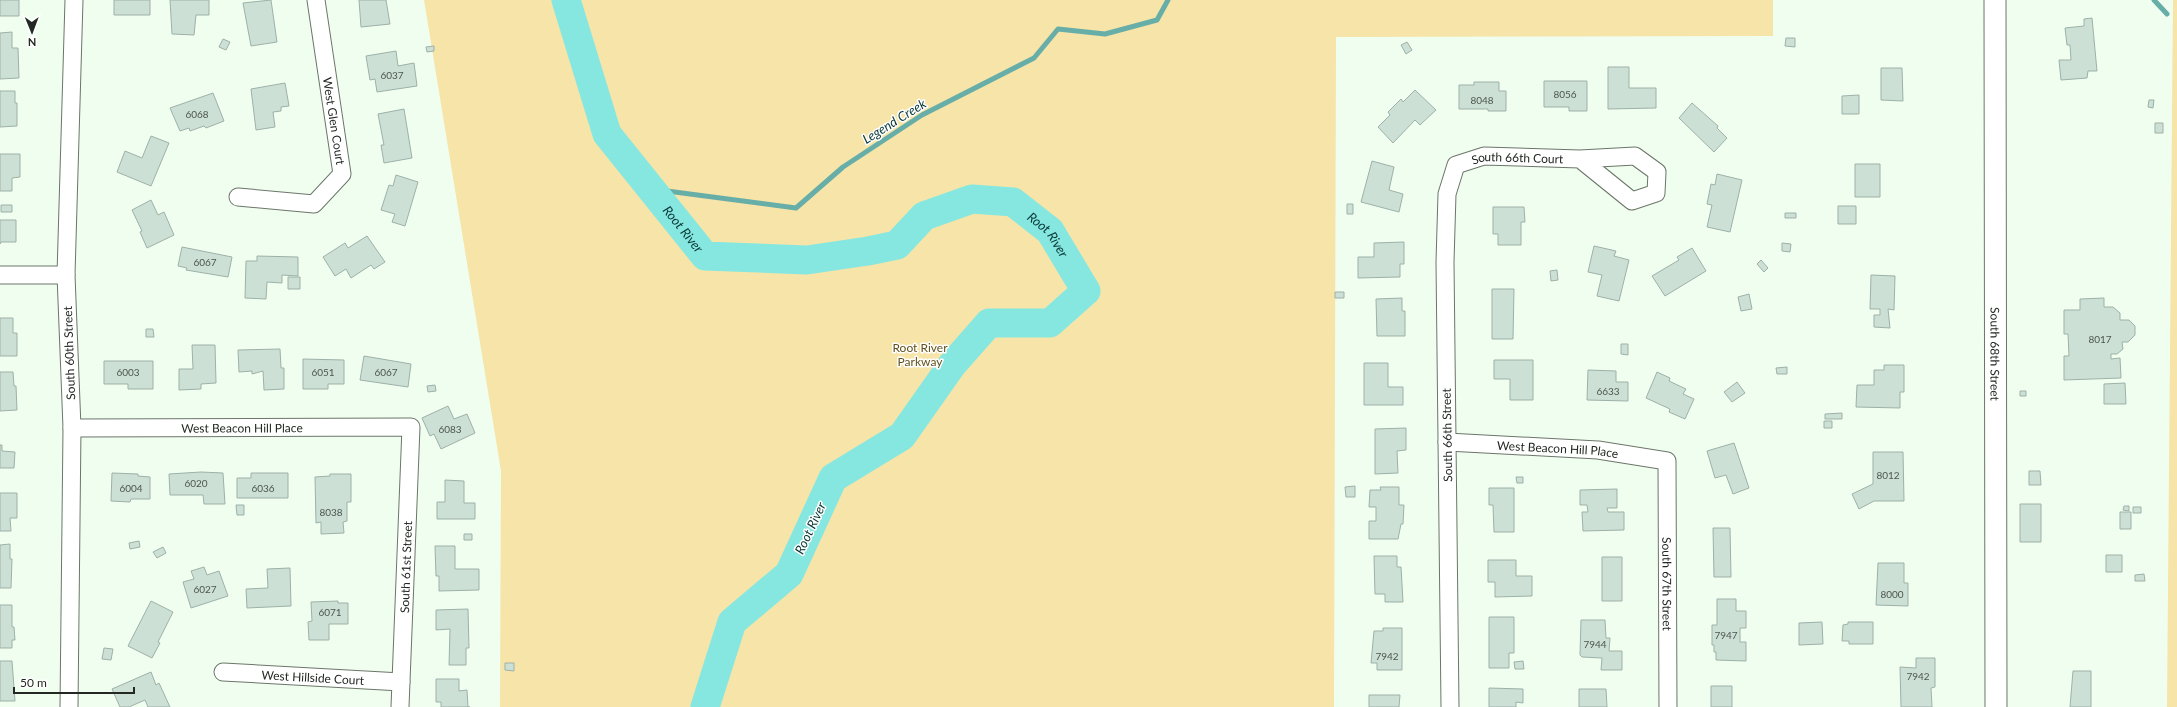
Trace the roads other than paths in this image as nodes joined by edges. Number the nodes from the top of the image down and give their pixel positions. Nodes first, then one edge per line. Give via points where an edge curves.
1 (74, 0) edge
2 (316, 0) edge
3 (1995, 0) edge
4 (1580, 159) dead end
5 (1456, 165) joint
6 (238, 197) dead end
7 (0, 275) edge
8 (66, 275) junction
9 (411, 426) joint
10 (72, 428) junction
11 (1447, 442) junction
12 (1667, 462) joint
13 (223, 672) dead end
14 (402, 682) junction
15 (69, 707) edge
16 (400, 707) edge
17 (1450, 707) edge
18 (1668, 707) edge
19 (1996, 707) edge

1 - 8 street, South 60th Street
2 - 6 street, West Glen Court via 342,174 314,204
3 - 19 street, South 68th Street
4 - 5 street, South 66th Court via 1484,156
5 - 11 street, South 66th Street via 1447,194
7 - 8 street
8 - 10 street, South 60th Street
9 - 10 street, West Beacon Hill Place
9 - 14 street, South 61st Street
10 - 15 street, South 60th Street
11 - 12 street, West Beacon Hill Place via 1598,450
11 - 17 street, South 66th Street
12 - 18 street, South 67th Street
13 - 14 street, West Hillside Court
14 - 16 street, South 61st Street

